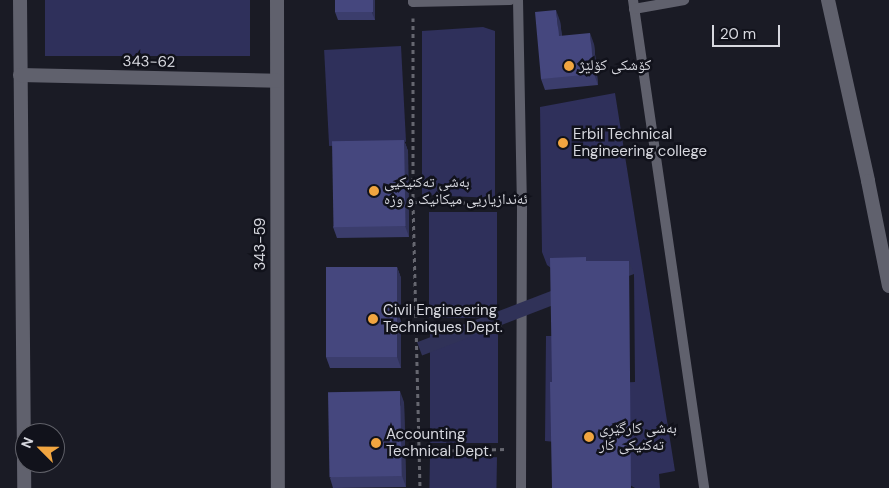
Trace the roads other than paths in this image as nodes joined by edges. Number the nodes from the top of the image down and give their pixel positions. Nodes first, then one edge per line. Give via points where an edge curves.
1 (20, 0) edge
2 (277, 0) edge
3 (510, 0) edge
4 (518, 0) edge
5 (684, 0) edge
6 (828, 0) edge
7 (413, 1) edge
8 (633, 4) edge
9 (20, 75) junction
10 (277, 81) junction
11 (889, 286) edge
12 (24, 488) edge
13 (278, 488) edge
14 (521, 488) edge
15 (704, 488) edge

1 - 9 street
2 - 10 street, 343-59
3 - 7 lane
4 - 14 lane via 522,204
5 - 8 lane
6 - 11 street
8 - 15 lane
9 - 10 street, 343-62
9 - 12 street
10 - 13 street, 343-59

